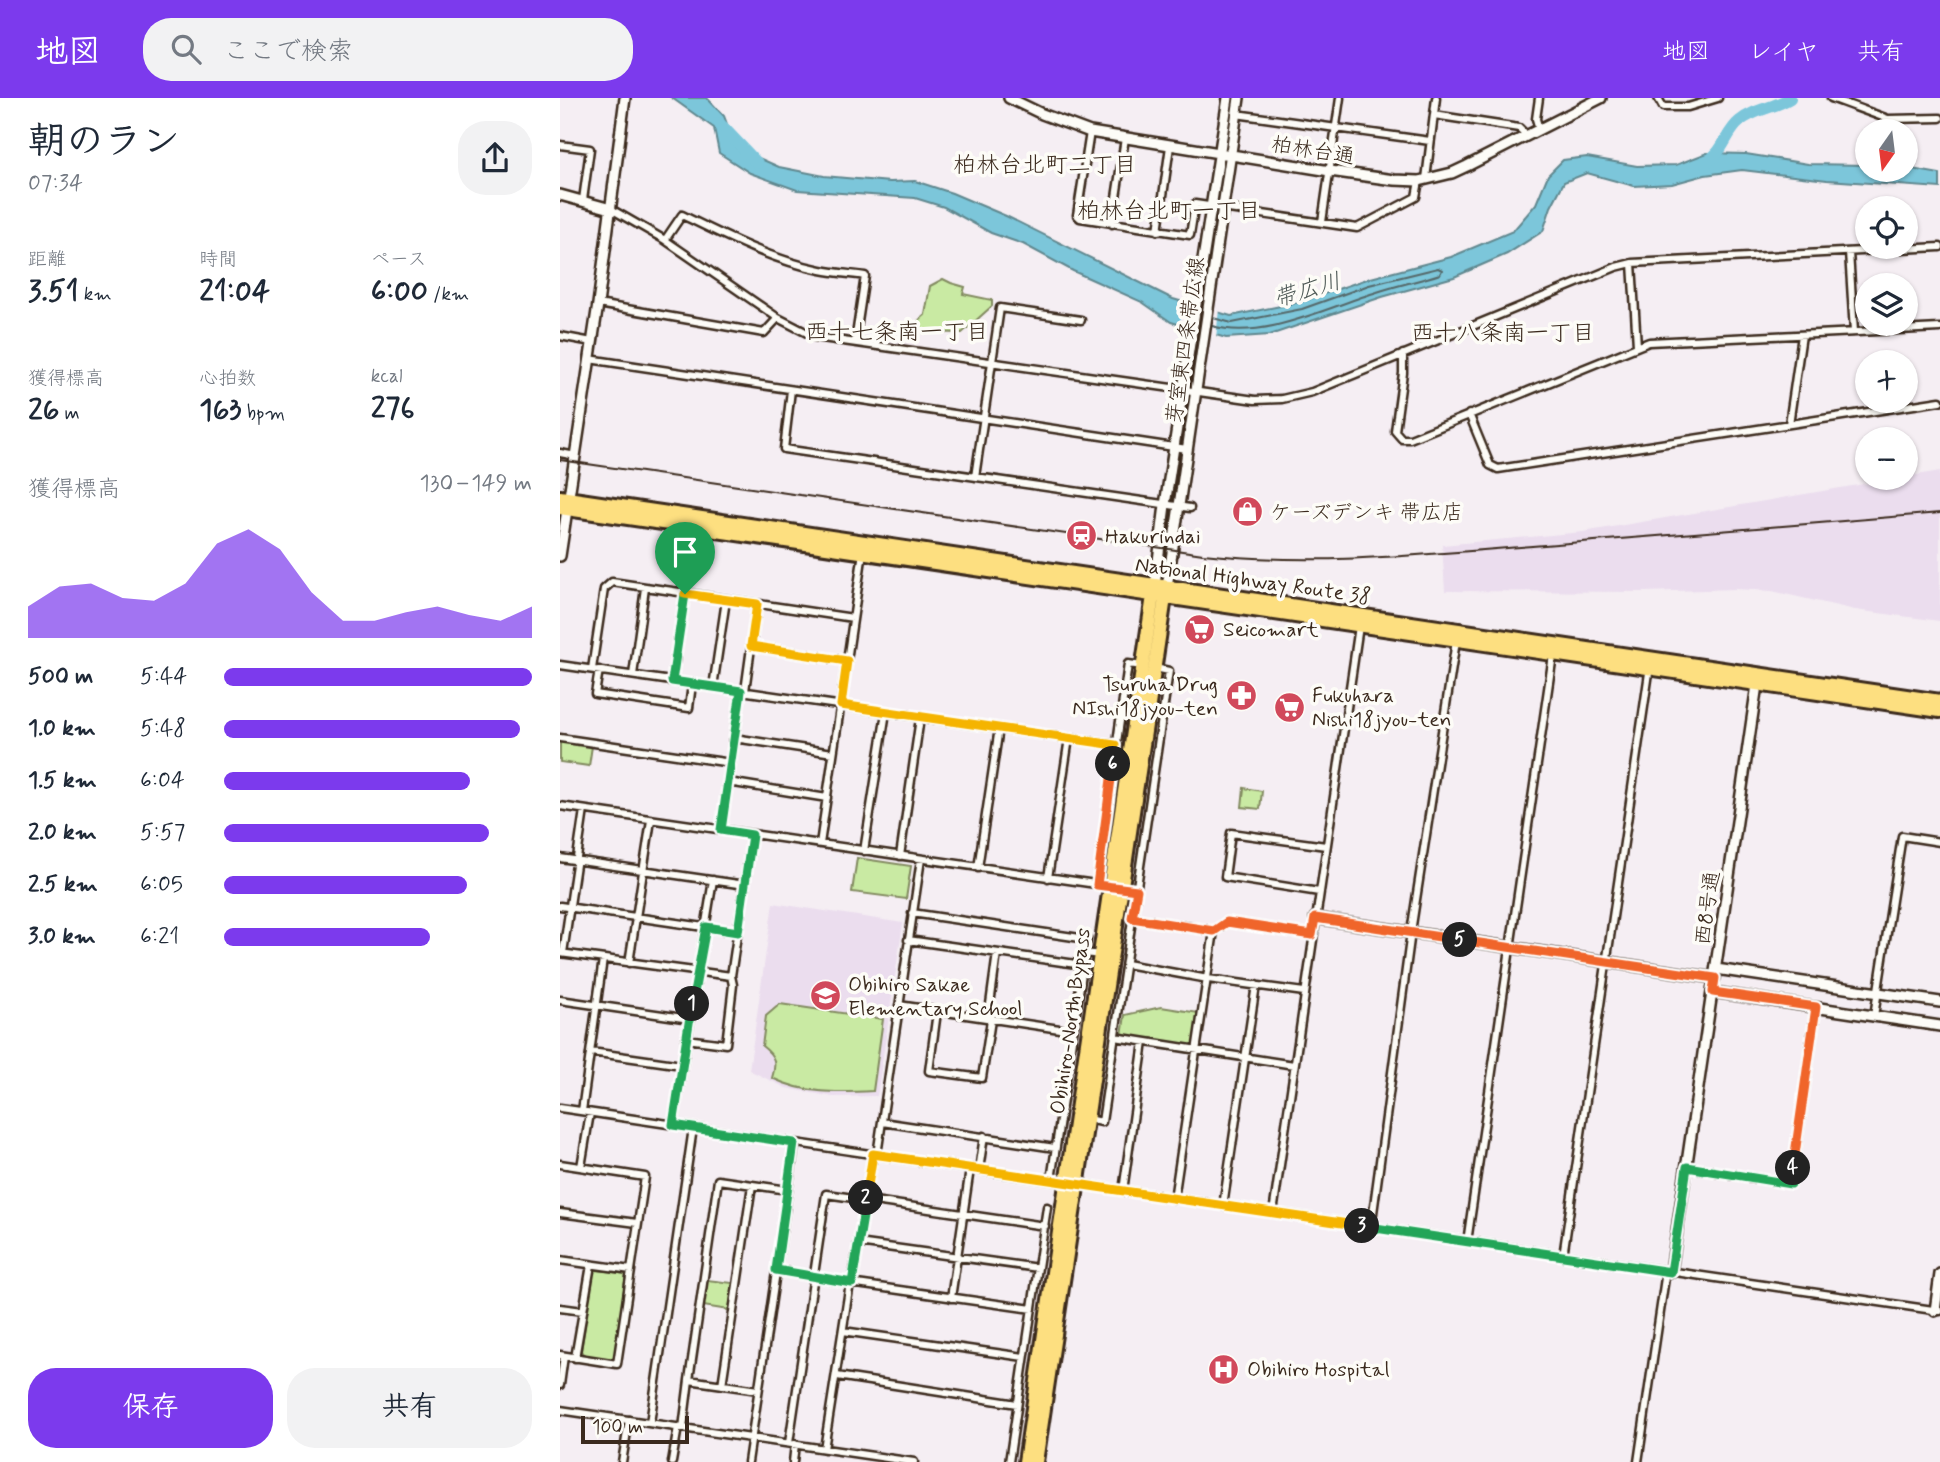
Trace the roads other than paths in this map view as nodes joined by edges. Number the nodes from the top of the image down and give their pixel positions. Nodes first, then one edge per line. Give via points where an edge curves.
1 (625, 98) edge
2 (1009, 98) edge
3 (1227, 98) edge
4 (1238, 98) edge
5 (1340, 98) edge
6 (1436, 98) edge
7 (1539, 98) edge
8 (1601, 98) edge
9 (1658, 98) edge
10 (1718, 98) edge
11 (1831, 98) edge
12 (1236, 114) junction
13 (1434, 115) junction
14 (1940, 118) edge
15 (1336, 129) junction
16 (1539, 129) junction
17 (1090, 132) junction
18 (1527, 136) junction
19 (1125, 138) junction
20 (1430, 141) junction
21 (560, 145) edge
22 (1170, 146) junction
23 (1220, 153) junction
24 (1230, 155) junction
25 (1330, 171) junction
26 (1422, 180) junction
27 (560, 195) edge
28 (583, 200) junction
29 (1212, 206) junction
30 (611, 208) junction
31 (1222, 208) junction
32 (1322, 222) junction
33 (1112, 224) junction
34 (1158, 231) junction
35 (664, 240) junction
36 (1940, 247) edge
37 (1849, 252) junction
38 (1632, 263) junction
39 (598, 304) junction
40 (778, 318) junction
41 (1081, 320) dead end
42 (1940, 328) edge
43 (1854, 332) junction
44 (1802, 335) junction
45 (560, 336) edge
46 (592, 342) junction
47 (855, 342) junction
48 (1637, 346) junction
49 (1403, 354) junction
50 (589, 359) junction
51 (993, 362) junction
52 (791, 390) junction
53 (1184, 391) junction
54 (1195, 393) junction
55 (1940, 401) edge
56 (1469, 414) junction
57 (984, 419) junction
58 (1789, 424) junction
59 (1175, 448) junction
60 (1187, 449) junction
61 (560, 453) edge
62 (576, 456) junction
63 (975, 477) junction
64 (564, 503) edge
65 (1165, 505) junction
66 (1179, 507) junction
67 (1190, 509) dead end
68 (864, 547) junction
69 (560, 556) edge
70 (645, 588) junction
71 (1160, 592) junction
72 (685, 594) junction
73 (726, 600) junction
74 (757, 604) junction
75 (853, 618) junction
76 (1359, 621) junction
77 (1457, 635) junction
78 (751, 646) junction
79 (1554, 650) junction
80 (847, 661) junction
81 (1651, 664) junction
82 (560, 665) edge
83 (1149, 667) junction
84 (595, 670) junction
85 (633, 675) junction
86 (1758, 679) junction
87 (672, 681) junction
88 (692, 684) junction
89 (713, 687) junction
90 (743, 691) junction
91 (1940, 701) edge
92 (841, 705) junction
93 (886, 712) junction
94 (1940, 712) edge
95 (920, 718) junction
96 (999, 728) junction
97 (734, 737) junction
98 (560, 738) edge
99 (1069, 738) junction
100 (1115, 745) junction
101 (834, 753) junction
102 (731, 763) junction
103 (728, 782) junction
104 (827, 798) junction
105 (560, 806) edge
106 (584, 810) junction
107 (651, 820) junction
108 (721, 830) junction
109 (752, 835) junction
110 (1940, 842) edge
111 (820, 844) junction
112 (1326, 846) junction
113 (864, 851) junction
114 (900, 856) junction
115 (560, 858) edge
116 (920, 859) junction
117 (577, 860) junction
118 (978, 868) junction
119 (643, 870) junction
120 (1048, 877) junction
121 (713, 880) junction
122 (745, 885) junction
123 (1109, 886) junction
124 (1137, 890) junction
125 (1319, 892) junction
126 (560, 906) edge
127 (570, 907) junction
128 (912, 913) junction
129 (636, 917) junction
130 (1132, 918) junction
131 (1315, 918) junction
132 (706, 927) junction
133 (1214, 931) junction
134 (738, 932) junction
135 (1412, 932) junction
136 (1312, 935) junction
137 (908, 940) junction
138 (1510, 948) junction
139 (561, 953) edge
140 (997, 953) junction
141 (1085, 953) junction
142 (1100, 955) junction
143 (603, 959) junction
144 (1607, 962) junction
145 (629, 963) junction
146 (1126, 964) junction
147 (1083, 965) junction
148 (698, 972) junction
149 (1716, 973) junction
150 (732, 976) junction
151 (1208, 979) junction
152 (1256, 985) junction
153 (1304, 992) junction
154 (1713, 992) junction
155 (1877, 993) junction
156 (560, 1000) edge
157 (1940, 1002) edge
158 (597, 1005) junction
159 (899, 1005) junction
160 (1816, 1007) junction
161 (937, 1012) junction
162 (1874, 1016) junction
163 (690, 1019) junction
164 (989, 1020) junction
165 (1940, 1026) edge
166 (1073, 1031) junction
167 (1115, 1037) junction
168 (686, 1039) junction
169 (1144, 1042) junction
170 (1197, 1050) junction
171 (591, 1052) junction
172 (1246, 1058) junction
173 (682, 1065) junction
174 (1294, 1065) junction
175 (560, 1108) edge
176 (582, 1111) junction
177 (590, 1113) junction
178 (1088, 1119) junction
179 (882, 1122) junction
180 (673, 1125) junction
181 (693, 1128) junction
182 (984, 1136) junction
183 (794, 1143) junction
184 (1055, 1147) junction
185 (875, 1155) junction
186 (560, 1164) edge
187 (581, 1167) junction
188 (1687, 1167) junction
189 (970, 1169) junction
190 (979, 1170) junction
191 (1051, 1180) junction
192 (1072, 1184) junction
193 (752, 1185) junction
194 (788, 1190) junction
195 (1123, 1191) junction
196 (1174, 1199) junction
197 (865, 1200) junction
198 (1223, 1206) junction
199 (1047, 1207) dead end
200 (560, 1213) edge
201 (1273, 1213) junction
202 (963, 1214) junction
203 (637, 1223) junction
204 (1045, 1226) junction
205 (1370, 1228) junction
206 (1467, 1242) junction
207 (859, 1243) junction
208 (1042, 1244) junction
209 (1057, 1245) junction
210 (1563, 1256) junction
211 (957, 1257) junction
212 (560, 1260) edge
213 (591, 1265) junction
214 (1038, 1268) junction
215 (631, 1270) junction
216 (776, 1270) junction
217 (1668, 1272) junction
218 (1940, 1274) edge
219 (814, 1277) junction
220 (851, 1283) junction
221 (951, 1298) junction
222 (560, 1308) edge
223 (1032, 1309) junction
224 (583, 1311) junction
225 (1937, 1311) edge
226 (843, 1331) junction
227 (562, 1356) edge
228 (1024, 1357) junction
229 (575, 1358) junction
230 (836, 1376) junction
231 (689, 1380) junction
232 (560, 1385) edge
233 (722, 1385) junction
234 (758, 1390) junction
235 (1017, 1404) junction
236 (560, 1410) edge
237 (629, 1420) junction
238 (650, 1423) junction
239 (680, 1427) junction
240 (751, 1438) junction
241 (792, 1444) junction
242 (824, 1448) junction
243 (622, 1462) edge
244 (673, 1462) edge
245 (748, 1462) edge
246 (793, 1462) edge
247 (914, 1462) edge
248 (1009, 1462) edge
249 (1025, 1462) edge
250 (1036, 1462) edge
251 (1638, 1462) edge

1 - 30 street
2 - 17 street, 柏林台通
3 - 23 street, 芽室東四条帯広線
4 - 12 street, 芽室東四条帯広線
5 - 15 street
6 - 13 street
7 - 16 street
8 - 16 street, 柏林台通
9 - 10 street via 1663,107 1688,107
11 - 14 street via 1888,120
12 - 15 street
12 - 24 street, 芽室東四条帯広線
13 - 18 street via 1519,128
13 - 20 street
15 - 20 street
15 - 25 street
16 - 18 street, 柏林台通
17 - 19 street, 柏林台通
17 - 33 street via 1077,215
18 - 26 street, 柏林台通 via 1452,173
19 - 22 street, 柏林台通
19 - 33 street
20 - 26 street
21 - 28 street via 590,149
22 - 23 street, 柏林台通
22 - 34 street
23 - 24 street, 柏林台通
23 - 29 street, 芽室東四条帯広線
24 - 25 street, 柏林台通
24 - 31 street, 芽室東四条帯広線
25 - 26 street, 柏林台通
25 - 32 street
26 - 32 street via 1416,197 1365,225 1357,228
27 - 28 street
28 - 30 street
29 - 31 street
29 - 34 street via 1195,204 1190,235
29 - 53 street, 芽室東四条帯広線
30 - 35 street
30 - 39 street
31 - 32 street
31 - 54 street, 芽室東四条帯広線
33 - 34 street
35 - 40 street
35 - 47 street via 682,215 769,255 821,270 865,276
36 - 37 street
37 - 38 street
37 - 43 street
38 - 48 street
38 - 49 street
39 - 40 street via 764,333
39 - 46 street
40 - 47 street via 815,337
41 - 51 street via 1000,308
42 - 43 street
43 - 44 street
44 - 48 street
44 - 58 street
45 - 46 street
46 - 50 street
47 - 51 street
48 - 56 street
49 - 54 street via 1312,392 1282,399
49 - 56 street via 1397,436 1409,439
50 - 52 street
50 - 62 street
51 - 53 street
51 - 57 street
52 - 57 street
52 - 63 street via 784,449
53 - 54 street
53 - 59 street, 芽室東四条帯広線
54 - 60 street, 芽室東四条帯広線
55 - 58 street
56 - 58 street via 1490,465 1498,469
57 - 59 street
57 - 63 street
59 - 60 street
59 - 65 street, 芽室東四条帯広線
60 - 66 street, 芽室東四条帯広線
61 - 62 street
62 - 64 street
63 - 65 street
64 - 68 highway, National Highway Route 38
64 - 69 street
65 - 66 street
65 - 71 street, 芽室東四条帯広線
66 - 67 street
66 - 71 street, 芽室東四条帯広線
68 - 71 highway, National Highway Route 38
68 - 75 street
70 - 72 street
70 - 84 street via 612,582 604,589
70 - 85 street
71 - 76 highway, National Highway Route 38
71 - 83 highway
72 - 73 street
72 - 87 street
73 - 74 street
73 - 89 street
74 - 75 street
74 - 78 street
75 - 80 street
76 - 77 highway, National Highway Route 38
76 - 112 street
77 - 79 highway, National Highway Route 38
77 - 135 street
78 - 80 street
78 - 90 street
79 - 81 highway, National Highway Route 38
79 - 138 street
80 - 92 street
81 - 86 highway, National Highway Route 38
81 - 144 street
82 - 84 street
83 - 100 street via 1128,664
83 - 123 highway
83 - 124 street via 1169,671
84 - 85 street
84 - 88 street via 595,694 689,708
85 - 87 street
86 - 91 highway, National Highway Route 38
86 - 94 highway, National Highway Route 38
86 - 149 street, 西8号通
87 - 88 street
88 - 89 street
89 - 90 street
90 - 92 street
90 - 97 street
92 - 93 street
92 - 101 street
93 - 95 street
93 - 113 street
95 - 96 street
95 - 114 street
96 - 99 street
96 - 118 street
97 - 101 street
97 - 102 street
98 - 102 street
99 - 100 street
99 - 120 street
100 - 123 street
101 - 104 street
102 - 103 street
103 - 104 street
103 - 108 street
104 - 111 street
105 - 106 street
106 - 107 street
106 - 117 street
107 - 108 street
107 - 119 street
108 - 109 street
109 - 111 street
109 - 122 street
110 - 155 street via 1902,836
111 - 113 street
112 - 125 street
112 - 125 street via 1231,833 1225,877
113 - 114 street
114 - 116 street
115 - 117 street
116 - 118 street
116 - 128 street
117 - 119 street
117 - 127 street
118 - 120 street
119 - 121 street
119 - 129 street
120 - 123 street
121 - 122 street
121 - 132 street
122 - 134 street
123 - 124 street
123 - 142 highway, Obihiro-North Bypass
123 - 178 highway
124 - 130 street
125 - 131 street
126 - 127 street
127 - 129 street
127 - 139 street
128 - 137 street
128 - 141 street via 1087,939
129 - 132 street
129 - 145 street
130 - 133 street
130 - 146 street
131 - 135 street
131 - 136 street
132 - 134 street
132 - 148 street
133 - 136 street via 1227,922
133 - 151 street
134 - 150 street
135 - 138 street
135 - 205 street
136 - 153 street
137 - 140 street
137 - 159 street
138 - 144 street
138 - 206 street
139 - 143 street
140 - 147 street
140 - 164 street
141 - 142 street
141 - 147 street
142 - 192 highway, Obihiro-North Bypass
143 - 145 street
143 - 158 street
144 - 149 street
144 - 210 street
145 - 148 street
146 - 151 street
146 - 167 street
147 - 166 street
148 - 150 street
148 - 163 street
149 - 154 street, 西8号通
149 - 155 street
150 - 168 street via 726,1044
151 - 152 street
151 - 170 street
152 - 153 street
152 - 172 street
153 - 174 street
154 - 160 street
154 - 188 street, 西8号通
155 - 157 street
155 - 162 street
156 - 158 street
158 - 163 street
158 - 171 street
159 - 161 street
159 - 179 street
160 - 162 street
160 - 188 street via 1791,1184
161 - 164 street
161 - 164 street via 929,1071 982,1078
162 - 165 street
163 - 168 street
164 - 166 street
166 - 184 street
167 - 169 street
167 - 178 street via 1102,1122
168 - 173 street
169 - 170 street
169 - 195 street
170 - 172 street
170 - 196 street
171 - 173 street
171 - 176 street
172 - 174 street
172 - 198 street
173 - 180 street
174 - 201 street
175 - 176 street
176 - 177 street
177 - 180 street
177 - 187 street
178 - 192 highway
179 - 182 street
179 - 185 street
180 - 181 street
181 - 183 street
181 - 238 street
182 - 184 street
182 - 190 street
183 - 185 street
183 - 194 street
184 - 191 street
185 - 189 street
185 - 197 street
186 - 187 street
187 - 203 street via 645,1177
188 - 217 street, 西8号通
189 - 190 street
189 - 202 street
190 - 191 street
191 - 192 street
192 - 195 street
192 - 209 highway, Obihiro-North Bypass
192 - 250 highway
193 - 194 street
193 - 231 street via 718,1180
193 - 233 street
194 - 216 street
195 - 196 street
196 - 198 street
197 - 202 street
197 - 207 street
197 - 219 street via 826,1194
198 - 201 street
199 - 204 street
200 - 203 street
201 - 205 street
202 - 204 street
202 - 211 street
203 - 215 street
204 - 208 street
205 - 206 street
206 - 210 street
207 - 211 street
207 - 220 street
208 - 209 street
208 - 214 street
209 - 249 highway, Obihiro-North Bypass
210 - 217 street
211 - 214 street
211 - 221 street
212 - 213 street
213 - 215 street
213 - 224 street
214 - 223 street
215 - 229 street via 617,1364
216 - 219 street
216 - 234 street
217 - 225 street
217 - 251 street
218 - 225 street
219 - 220 street
219 - 241 street
220 - 221 street
220 - 226 street
221 - 223 street
222 - 224 street
223 - 228 street
224 - 229 street
226 - 228 street
226 - 230 street
227 - 229 street
227 - 232 street
228 - 235 street
230 - 235 street
230 - 242 street
231 - 233 street
231 - 239 street
233 - 234 street
234 - 240 street
235 - 248 street
236 - 237 street
237 - 238 street
237 - 243 street
238 - 239 street
239 - 240 street
239 - 244 street
240 - 241 street
240 - 245 street
241 - 242 street
241 - 246 street
242 - 247 street

